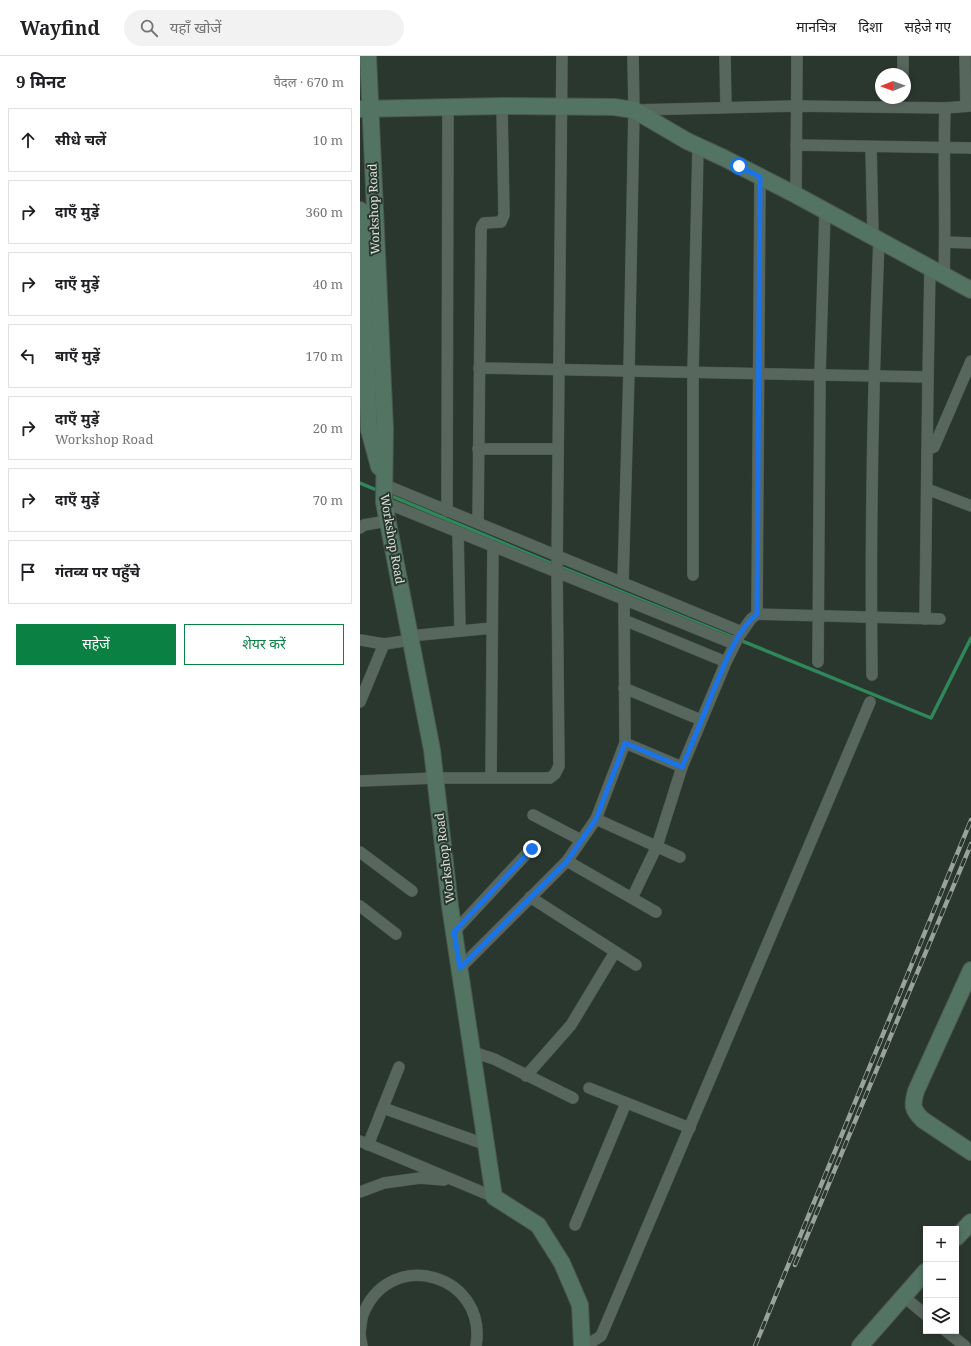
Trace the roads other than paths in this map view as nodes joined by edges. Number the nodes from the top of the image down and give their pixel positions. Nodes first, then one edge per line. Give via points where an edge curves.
1 (368, 56) edge
2 (562, 56) edge
3 (633, 56) edge
4 (725, 56) edge
5 (797, 56) edge
6 (903, 56) edge
7 (965, 56) edge
8 (903, 68) edge
9 (875, 104) edge
10 (911, 104) edge
11 (502, 106) junction
12 (797, 106) junction
13 (968, 106) edge
14 (448, 107) junction
15 (562, 107) junction
16 (726, 107) junction
17 (945, 108) junction
18 (365, 109) edge
19 (634, 110) junction
20 (796, 145) junction
21 (698, 146) junction
22 (871, 147) junction
23 (944, 147) junction
24 (971, 148) edge
25 (760, 177) junction
26 (796, 195) junction
27 (360, 210) edge
28 (825, 211) junction
29 (876, 238) junction
30 (945, 242) junction
31 (971, 243) edge
32 (930, 267) junction
33 (944, 276) junction
34 (971, 290) edge
35 (362, 332) edge
36 (971, 361) edge
37 (479, 368) junction
38 (558, 370) junction
39 (629, 371) junction
40 (694, 373) junction
41 (758, 374) junction
42 (820, 375) junction
43 (873, 376) junction
44 (928, 377) junction
45 (478, 449) junction
46 (558, 449) junction
47 (927, 450) junction
48 (927, 489) junction
49 (383, 490) junction
50 (971, 506) edge
51 (447, 511) junction
52 (387, 521) junction
53 (478, 523) junction
54 (360, 528) edge
55 (458, 532) junction
56 (493, 546) junction
57 (557, 564) junction
58 (693, 575) dead end
59 (623, 582) junction
60 (624, 599) junction
61 (757, 614) junction
62 (819, 616) junction
63 (871, 618) junction
64 (925, 619) junction
65 (940, 619) dead end
66 (624, 620) junction
67 (492, 628) junction
68 (460, 631) junction
69 (410, 638) junction
70 (738, 639) junction
71 (360, 640) edge
72 (384, 644) junction
73 (726, 662) junction
74 (818, 662) dead end
75 (872, 675) dead end
76 (624, 688) junction
77 (360, 702) edge
78 (870, 702) dead end
79 (701, 720) junction
80 (625, 743) junction
81 (682, 767) junction
82 (491, 777) junction
83 (436, 778) junction
84 (360, 781) edge
85 (533, 815) dead end
86 (596, 819) junction
87 (581, 840) junction
88 (657, 846) junction
89 (532, 849) dead end
90 (360, 852) edge
91 (680, 857) dead end
92 (567, 861) junction
93 (412, 891) dead end
94 (530, 897) junction
95 (632, 898) junction
96 (360, 906) edge
97 (656, 912) dead end
98 (454, 932) junction
99 (396, 934) dead end
100 (616, 952) junction
101 (636, 965) dead end
102 (460, 968) junction
103 (971, 970) edge
104 (473, 1052) junction
105 (399, 1067) dead end
106 (526, 1076) junction
107 (589, 1088) dead end
108 (573, 1098) dead end
109 (626, 1103) junction
110 (383, 1108) junction
111 (690, 1128) junction
112 (364, 1143) edge
113 (487, 1145) junction
114 (971, 1152) edge
115 (457, 1182) junction
116 (360, 1192) edge
117 (494, 1197) junction
118 (971, 1222) edge
119 (575, 1225) dead end
120 (959, 1235) edge
121 (923, 1275) edge
122 (904, 1297) junction
123 (362, 1312) edge
124 (923, 1313) edge
125 (360, 1334) edge
126 (950, 1334) edge
127 (362, 1346) edge
128 (476, 1346) edge
129 (583, 1346) edge
130 (860, 1346) edge
131 (965, 1346) edge

1 - 18 main road, Workshop Road
2 - 15 street
3 - 19 street
4 - 16 street
5 - 12 street
6 - 8 street
7 - 13 street
9 - 12 street
10 - 17 street
11 - 14 main road
11 - 15 main road
11 - 37 street via 504,215 501,222 484,224 481,230
12 - 16 street
12 - 20 street
13 - 17 street
14 - 18 main road
14 - 51 street
15 - 19 main road via 614,107
15 - 38 street
16 - 19 street
17 - 23 street
18 - 49 main road, Workshop Road via 385,429
19 - 21 main road
19 - 39 street
20 - 22 street
20 - 26 street
21 - 25 main road
21 - 40 street
22 - 23 street
22 - 29 street
23 - 24 street
23 - 30 street
25 - 26 main road
25 - 41 street
26 - 28 main road
27 - 35 main road, Workshop Road
28 - 29 main road
28 - 42 street
29 - 32 main road
29 - 43 street
30 - 31 street
30 - 33 street
32 - 33 main road
32 - 44 street
33 - 34 main road
35 - 49 main road, Workshop Road via 369,430
36 - 47 street via 934,447
37 - 38 street
37 - 45 street
38 - 39 street
38 - 46 street
39 - 40 street
39 - 59 street
40 - 41 street
40 - 58 street
41 - 42 street
41 - 61 street
42 - 43 street
42 - 62 street
43 - 44 street
43 - 63 street
44 - 47 street
45 - 46 street
45 - 53 street
46 - 57 street
47 - 48 street
48 - 50 street
48 - 64 street
49 - 51 street
49 - 52 main road, Workshop Road
49 - 55 street
51 - 53 street
52 - 54 street
52 - 69 main road, Workshop Road
53 - 57 street
55 - 56 street
55 - 68 street
56 - 57 street
56 - 67 street
57 - 59 street
57 - 60 street
57 - 82 street via 559,766 550,778
59 - 70 street
60 - 66 street
60 - 70 street
61 - 62 street
61 - 70 street
62 - 63 street
62 - 74 street
63 - 64 street
63 - 75 street
64 - 65 street
66 - 73 street
66 - 76 street
67 - 68 street
67 - 82 street
68 - 69 street
69 - 72 street
69 - 83 main road, Workshop Road
70 - 73 street
71 - 72 street
72 - 77 street
73 - 79 street
76 - 79 street
76 - 80 street
78 - 111 street
79 - 81 street
80 - 81 street
80 - 86 street
81 - 88 street
82 - 83 street
83 - 84 street
83 - 98 main road, Workshop Road
85 - 87 street
86 - 87 street
86 - 88 street
87 - 92 street
88 - 91 street
88 - 95 street
89 - 98 street
90 - 93 street
92 - 94 street
92 - 95 street
94 - 100 street
94 - 102 street
95 - 97 street
96 - 99 street
98 - 102 main road, Workshop Road
100 - 101 street
100 - 106 street via 572,1025
102 - 104 main road, Workshop Road
103 - 114 main road via 916,1091 913,1103 916,1114 923,1120
104 - 106 street via 494,1059
104 - 113 main road, Workshop Road
105 - 110 street
106 - 108 street
107 - 109 street
109 - 111 street
109 - 119 street
110 - 112 street
110 - 113 street
111 - 129 street via 601,1336
112 - 115 street
113 - 117 main road, Workshop Road
115 - 116 street via 420,1178 384,1183
115 - 117 street
117 - 129 main road via 538,1225 562,1263 580,1305
118 - 120 main road
121 - 122 main road
122 - 124 street
122 - 130 main road
123 - 125 street
123 - 128 street via 375,1294 392,1281 413,1275 435,1277 454,1286 469,1302 477,1323
125 - 127 street
126 - 131 street

